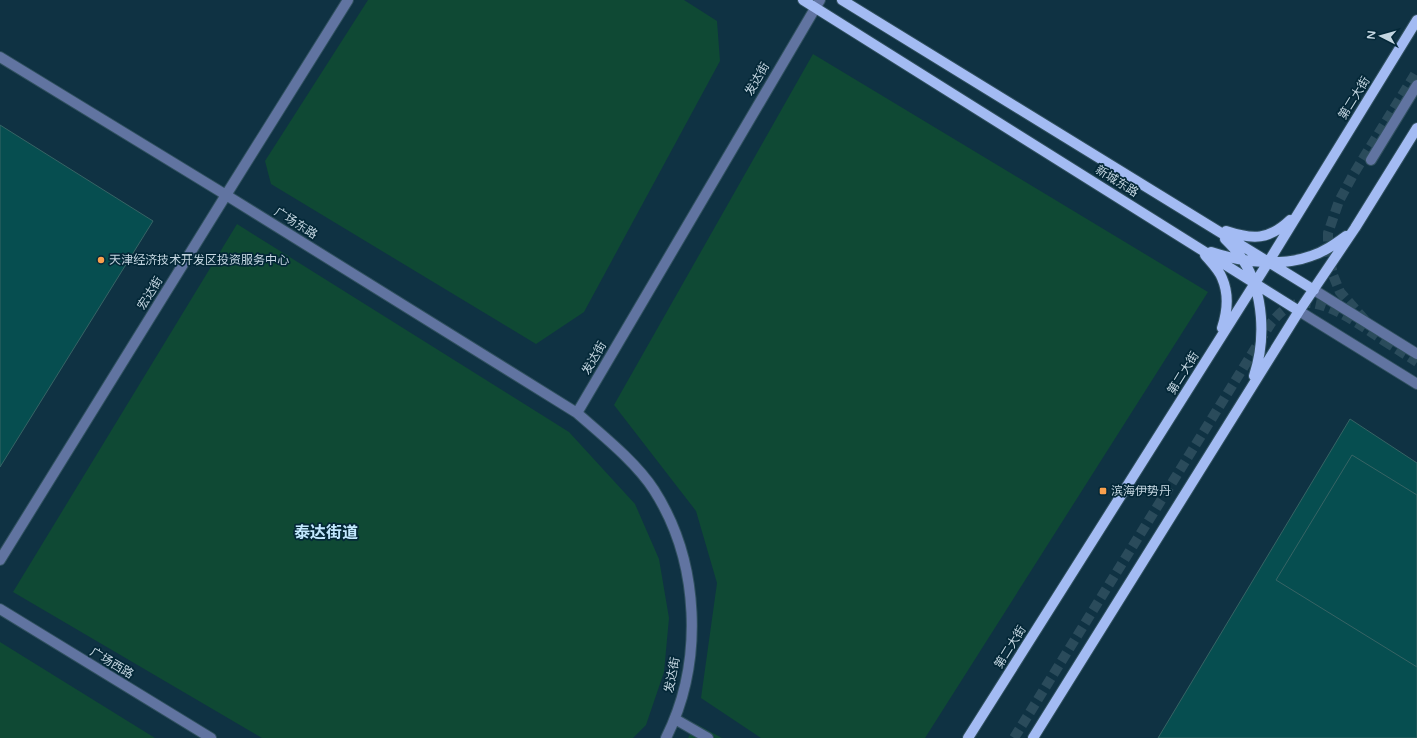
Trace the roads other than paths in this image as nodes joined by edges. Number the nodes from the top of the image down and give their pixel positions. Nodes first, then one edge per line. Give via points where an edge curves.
1 (348, 0) edge
2 (803, 0) edge
3 (842, 0) edge
4 (818, 4) edge
5 (1417, 20) edge
6 (0, 56) edge
7 (1417, 85) edge
8 (1417, 128) edge
9 (1371, 160) dead end
10 (226, 194) junction
11 (1299, 212) junction
12 (1208, 224) junction
13 (1355, 228) junction
14 (1197, 246) junction
15 (1243, 259) junction
16 (1269, 261) junction
17 (1254, 284) junction
18 (1314, 290) junction
19 (1299, 312) junction
20 (1217, 343) junction
21 (1417, 354) edge
22 (1417, 384) edge
23 (1245, 398) junction
24 (577, 413) junction
25 (0, 560) edge
26 (0, 609) edge
27 (675, 719) junction
28 (211, 738) edge
29 (666, 738) edge
30 (708, 738) edge
31 (968, 738) edge
32 (1034, 738) edge

1 - 10 street, 宏达街
2 - 4 main road, 新城东路
3 - 12 main road, 新城东路
4 - 14 main road, 新城东路
4 - 24 street, 发达街
5 - 11 main road, 第二大街
6 - 10 street, 广场东路
7 - 9 street
8 - 13 main road
10 - 24 street, 广场东路
10 - 25 street, 宏达街
11 - 12 main road via 1278,230 1258,237 1239,235
11 - 16 main road, 第二大街
12 - 15 main road via 1223,236
12 - 16 main road, 新城东路
13 - 16 main road via 1323,252 1298,260
13 - 18 main road
14 - 15 main road
14 - 17 main road, 新城东路
14 - 20 main road via 1222,278 1225,289 1226,318
15 - 16 main road
15 - 17 main road
16 - 17 main road, 第二大街
16 - 18 main road, 新城东路
17 - 19 main road, 新城东路
17 - 20 main road, 第二大街
17 - 23 main road via 1262,331 1258,364
18 - 19 main road
18 - 21 street, 新城东路
19 - 22 street, 新城东路
19 - 23 main road
20 - 31 main road, 第二大街
23 - 32 main road
24 - 27 street, 发达街 via 604,436 654,489 681,548 688,580 691,640 687,673
26 - 28 street, 广场西路
27 - 29 street, 发达街
27 - 30 street

